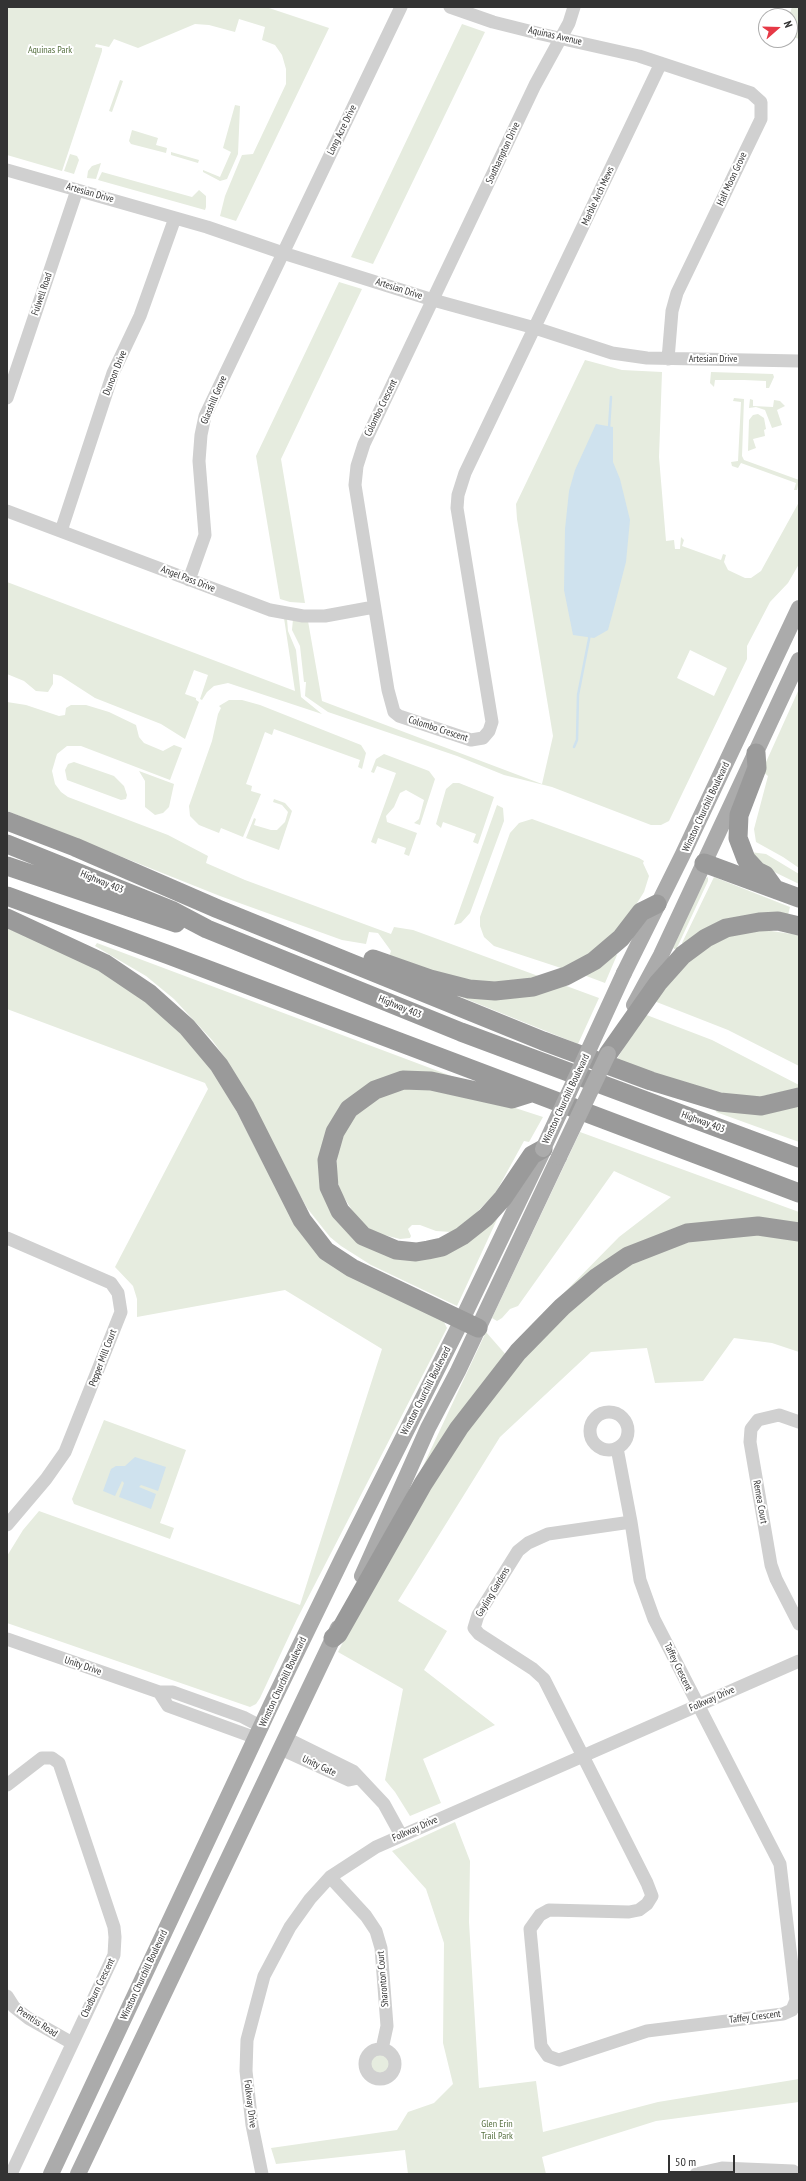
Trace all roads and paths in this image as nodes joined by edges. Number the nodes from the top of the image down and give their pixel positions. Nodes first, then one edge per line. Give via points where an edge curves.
1 (401, 7) edge
2 (450, 7) edge
3 (574, 7) edge
4 (560, 39) junction
5 (661, 63) junction
6 (7, 170) edge
7 (77, 190) junction
8 (175, 218) junction
9 (283, 253) junction
10 (433, 300) junction
11 (535, 328) junction
12 (668, 359) junction
13 (799, 362) edge
14 (7, 398) edge
15 (7, 511) edge
16 (61, 530) junction
17 (189, 580) junction
18 (374, 607) junction
19 (799, 608) edge
20 (799, 660) edge
21 (756, 753) junction
22 (7, 821) edge
23 (7, 844) edge
24 (704, 863) junction
25 (7, 866) edge
26 (775, 889) junction
27 (7, 896) edge
28 (799, 898) edge
29 (657, 904) junction
30 (218, 909) junction
31 (7, 918) edge
32 (799, 926) edge
33 (207, 929) junction
34 (653, 981) junction
35 (608, 1054) joint
36 (531, 1093) junction
37 (799, 1097) edge
38 (551, 1153) junction
39 (799, 1158) edge
40 (799, 1193) edge
41 (799, 1232) edge
42 (7, 1238) edge
43 (470, 1324) junction
44 (799, 1422) edge
45 (617, 1448) dead end
46 (631, 1522) junction
47 (7, 1524) edge
48 (799, 1624) edge
49 (333, 1638) junction
50 (7, 1639) edge
51 (799, 1661) edge
52 (697, 1705) junction
53 (259, 1732) junction
54 (284, 1743) junction
55 (582, 1756) junction
56 (7, 1785) edge
57 (402, 1835) junction
58 (330, 1877) junction
59 (7, 1996) edge
60 (72, 2043) junction
61 (382, 2049) dead end
62 (10, 2174) edge
63 (51, 2174) edge
64 (78, 2174) edge
65 (262, 2174) edge
66 (696, 2174) edge
67 (797, 2174) edge

1 - 9 street, Long Acre Drive
2 - 4 street, Aquinas Avenue via 493,22
3 - 4 street, Southampton Drive
4 - 5 street, Aquinas Avenue via 608,48
4 - 10 street, Southampton Drive via 535,85
5 - 11 street, Marble Arch Mews
5 - 12 street, Half Moon Grove via 750,93 759,98 762,106 761,119 677,292 672,311
6 - 7 street, Artesian Drive
7 - 8 street, Artesian Drive
7 - 14 street, Fulwell Road
8 - 9 street, Artesian Drive
8 - 16 street, Dunoon Drive via 140,316 113,373
9 - 10 street, Artesian Drive
9 - 17 street, Glasshill Grove via 205,416 200,435 199,461 205,535
10 - 11 street, Artesian Drive
10 - 18 street, Colombo Crescent via 364,444 357,466 355,485
11 - 12 street, Artesian Drive via 612,353
11 - 18 street, Colombo Crescent via 465,473 458,495 457,508 492,722 483,738 471,740 399,716 394,712
12 - 13 street, Artesian Drive
15 - 16 street, Angel Pass Drive
16 - 17 street, Angel Pass Drive
17 - 18 street, Angel Pass Drive via 270,610 293,615 325,616
19 - 29 main road, Winston Churchill Boulevard
20 - 21 main road
21 - 24 main road
21 - 26 highway via 757,768 739,815 738,838 746,859 757,871 765,875
22 - 30 highway via 75,847
23 - 33 highway, Highway 403 via 171,910
24 - 26 highway
24 - 34 main road
25 - 33 highway via 168,922
26 - 28 highway
27 - 36 highway
29 - 30 highway via 641,912 616,943 578,970 533,987 496,991 458,987 417,975 271,922
29 - 38 main road, Winston Churchill Boulevard, bridge via 624,973
30 - 37 highway via 543,1041 675,1090 720,1102 762,1106
31 - 43 highway via 104,963 150,994 187,1027 234,1089 302,1220 326,1251 352,1268
32 - 34 highway via 769,921 726,928 706,938
33 - 39 highway, Highway 403 via 461,1032
34 - 35 highway
35 - 38 main road, Winston Churchill Boulevard, bridge
36 - 38 highway via 512,1099 431,1081 403,1080 375,1090 350,1109 335,1132 328,1160 329,1186 340,1211 363,1236 396,1250 428,1250 451,1243 478,1225 503,1198 532,1155
36 - 40 highway
38 - 43 main road, Winston Churchill Boulevard
41 - 49 highway via 758,1226 687,1233 628,1256 597,1276 518,1352 459,1428 423,1484 338,1634
42 - 47 street, Pepper Mill Court via 111,1283 118,1293 121,1312 66,1452
43 - 49 main road, Winston Churchill Boulevard via 428,1428
43 - 53 main road, Winston Churchill Boulevard via 345,1552
44 - 48 street, Remea Court via 779,1415 758,1420 751,1429 750,1442 771,1565
45 - 46 street, Taffey Crescent
46 - 52 street, Taffey Crescent via 640,1580 654,1620
46 - 55 street, Gayling Gardens via 548,1534 528,1543 518,1551 478,1616 474,1628 544,1679
49 - 54 main road, Winston Churchill Boulevard
50 - 53 street, Unity Drive via 159,1692 173,1692 243,1718
51 - 52 street, Folkway Drive
52 - 55 street, Folkway Drive
52 - 55 street, Taffey Crescent via 780,1864 796,2000 792,2010 783,2014 647,2031 559,2060 548,2056 541,2046 530,1929 536,1919 550,1910 629,1912 643,1907 652,1896
53 - 54 main road
53 - 63 main road, Winston Churchill Boulevard
54 - 57 street, Unity Gate via 349,1780 358,1778 373,1790 384,1804
54 - 64 main road, Winston Churchill Boulevard
55 - 57 street, Folkway Drive
56 - 60 street, Chadburn Crescent via 42,1758 52,1758 59,1763 114,1927 114,1955
57 - 58 street, Folkway Drive via 376,1846
58 - 61 street, Sharonton Court via 366,1916 376,1931 382,1948 387,2026
58 - 65 street, Folkway Drive via 310,1898 290,1927 264,1976 247,2040 246,2071 251,2118
59 - 60 street, Prentiss Road via 14,2007 28,2018
60 - 62 street, Chadburn Crescent
66 - 67 street via 722,2168 793,2170

